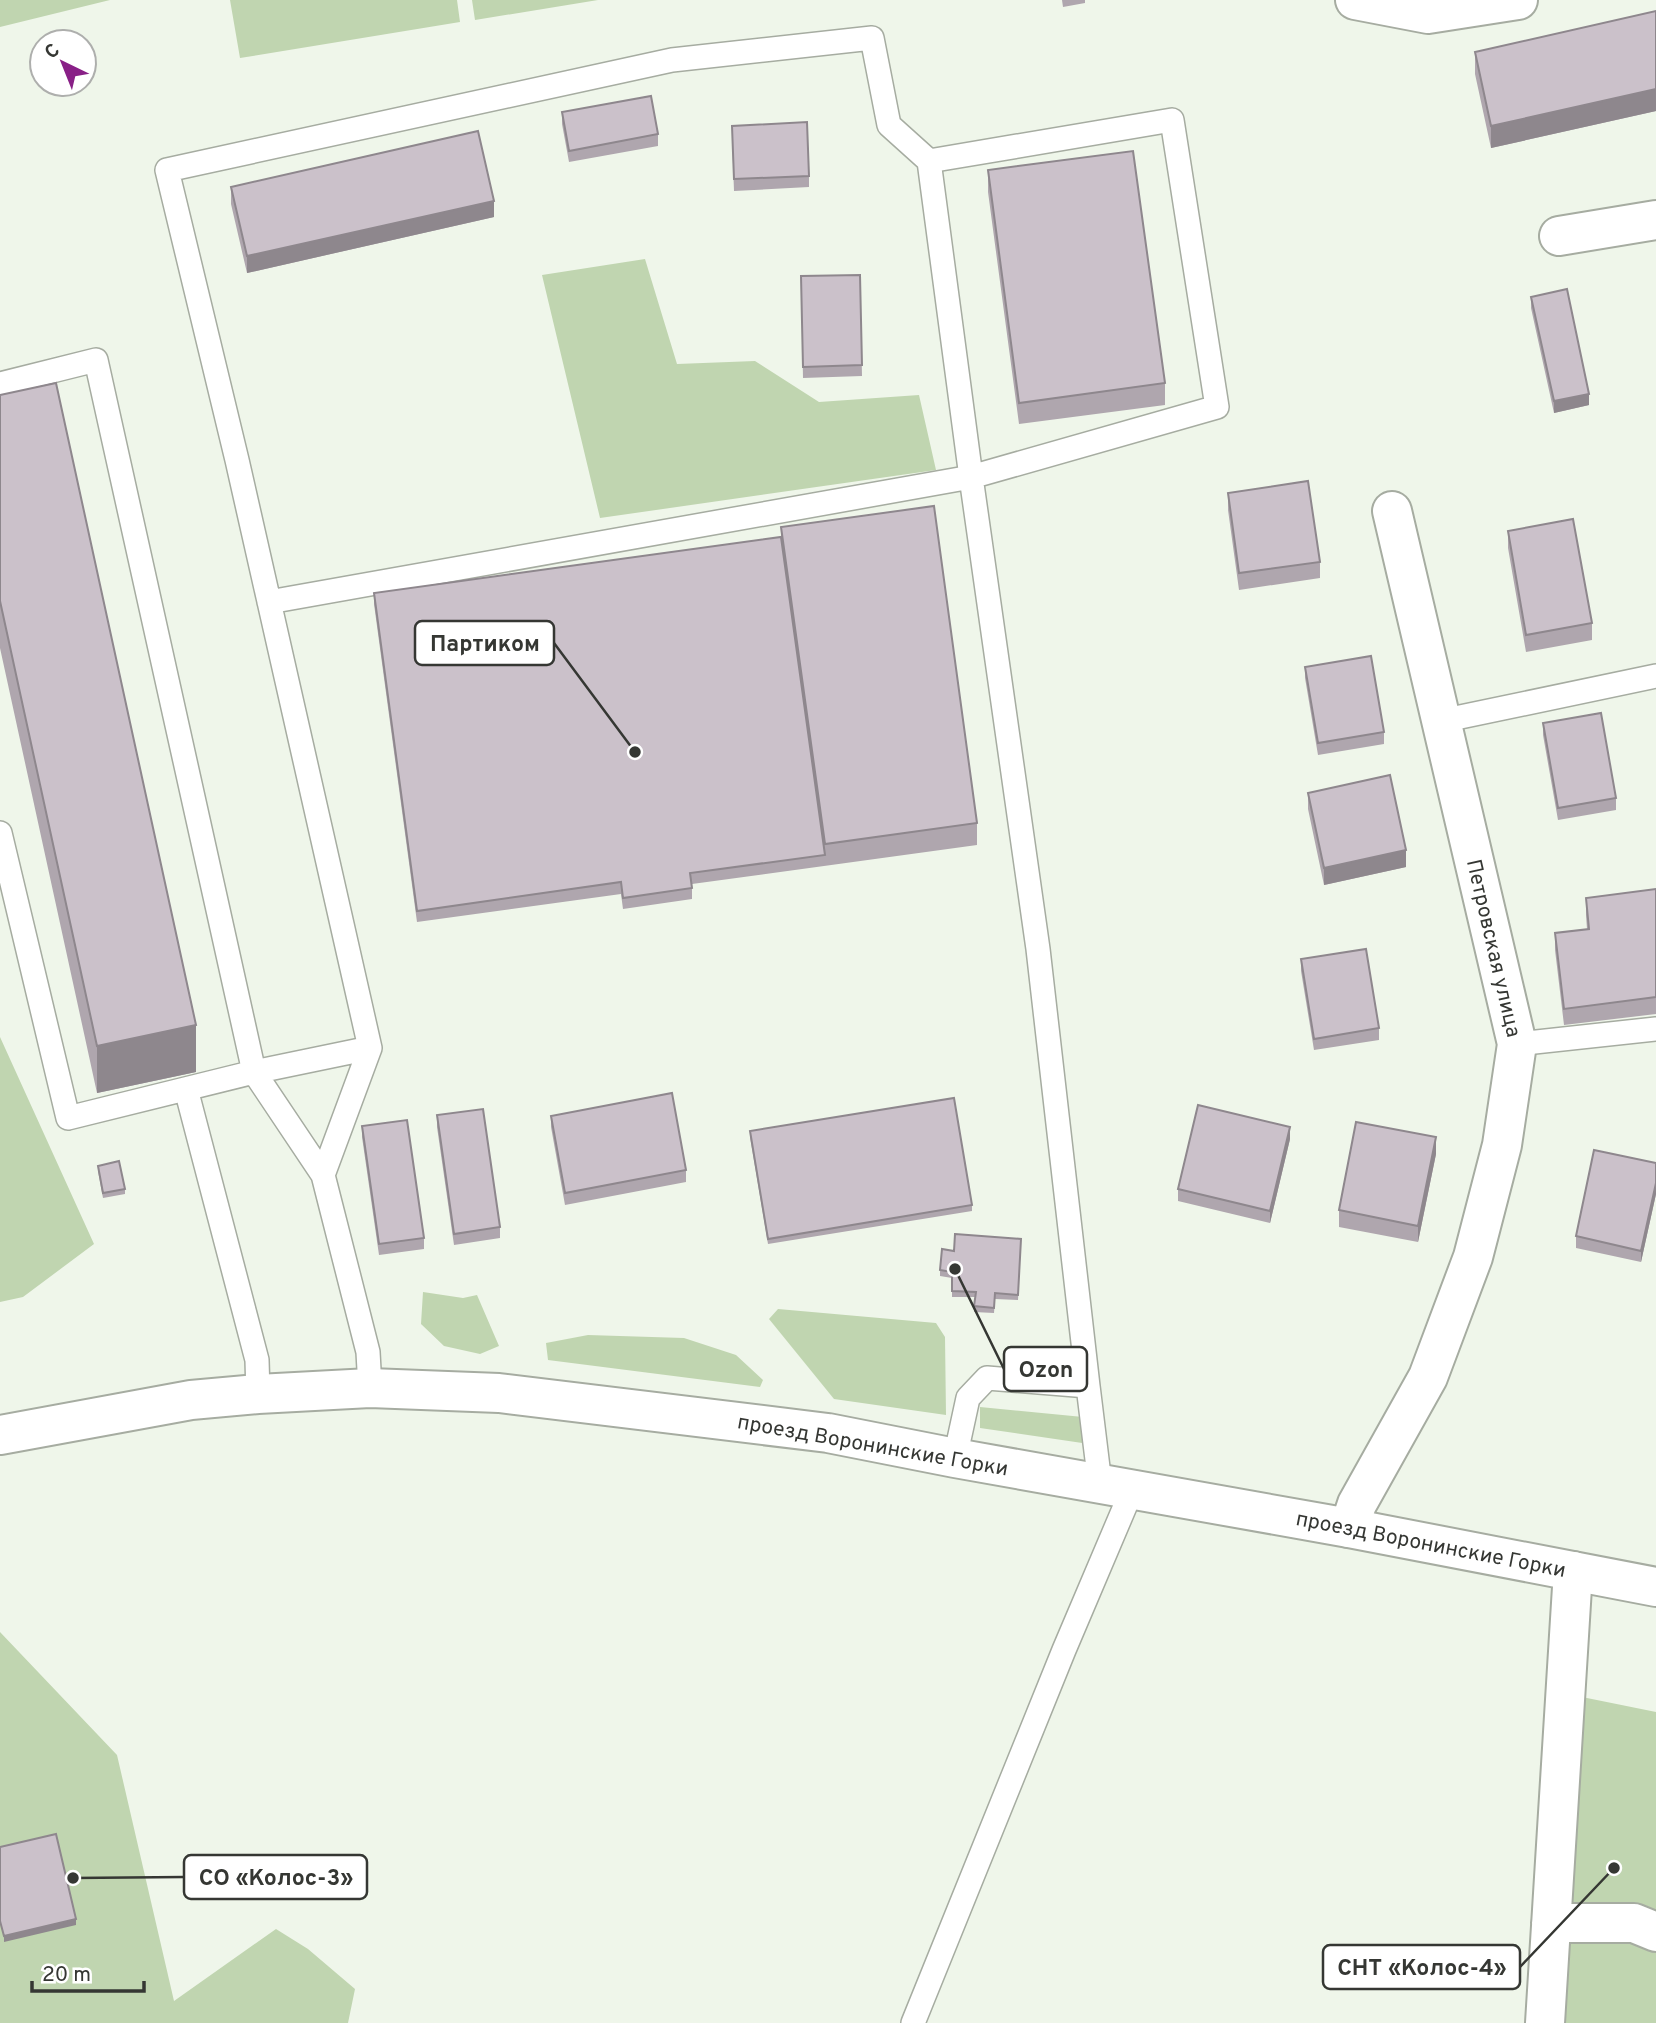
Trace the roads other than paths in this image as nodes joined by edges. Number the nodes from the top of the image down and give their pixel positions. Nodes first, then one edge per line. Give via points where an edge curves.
1 (1355, 0) edge
2 (1518, 0) edge
3 (929, 161) junction
4 (1656, 220) edge
5 (1559, 236) dead end
6 (0, 384) edge
7 (971, 478) junction
8 (1392, 511) dead end
9 (269, 602) junction
10 (1656, 676) edge
11 (1441, 721) junction
12 (0, 833) edge
13 (1656, 1028) edge
14 (1517, 1044) junction
15 (370, 1048) junction
16 (254, 1072) junction
17 (186, 1089) junction
18 (323, 1175) junction
19 (1088, 1387) junction
20 (370, 1388) junction
21 (258, 1395) junction
22 (0, 1435) edge
23 (955, 1458) junction
24 (1116, 1487) junction
25 (1349, 1528) junction
26 (1573, 1571) junction
27 (1656, 1587) edge
28 (1551, 1923) junction
29 (1656, 1932) edge
30 (913, 2023) edge
31 (1545, 2023) edge

1 - 2 street via 1428,14
3 - 7 lane
3 - 7 lane via 1172,120 1217,407
3 - 9 lane via 890,125 872,38 672,60 167,170
4 - 5 street
6 - 16 lane via 96,360
7 - 9 lane
7 - 19 lane via 1038,949
8 - 11 street, Петровская улица
9 - 15 lane
10 - 11 lane
11 - 14 street, Петровская улица
12 - 17 lane via 68,1118
13 - 14 lane
14 - 25 street, Петровская улица via 1502,1145 1473,1257 1428,1377 1357,1504
15 - 16 lane
15 - 18 lane
16 - 17 lane
16 - 18 lane
17 - 21 lane via 257,1360
18 - 20 lane via 368,1352
19 - 23 lane via 987,1378 968,1398
19 - 24 lane
20 - 21 street, проезд Воронинские Горки
20 - 23 street, проезд Воронинские Горки via 557,1399 828,1433
21 - 22 street, проезд Воронинские Горки via 191,1400
23 - 24 street, проезд Воронинские Горки
24 - 25 street, проезд Воронинские Горки
24 - 30 lane via 1059,1662
25 - 26 street, проезд Воронинские Горки
26 - 27 street, проезд Воронинские Горки
26 - 28 street
28 - 29 street via 1633,1923
28 - 31 street

